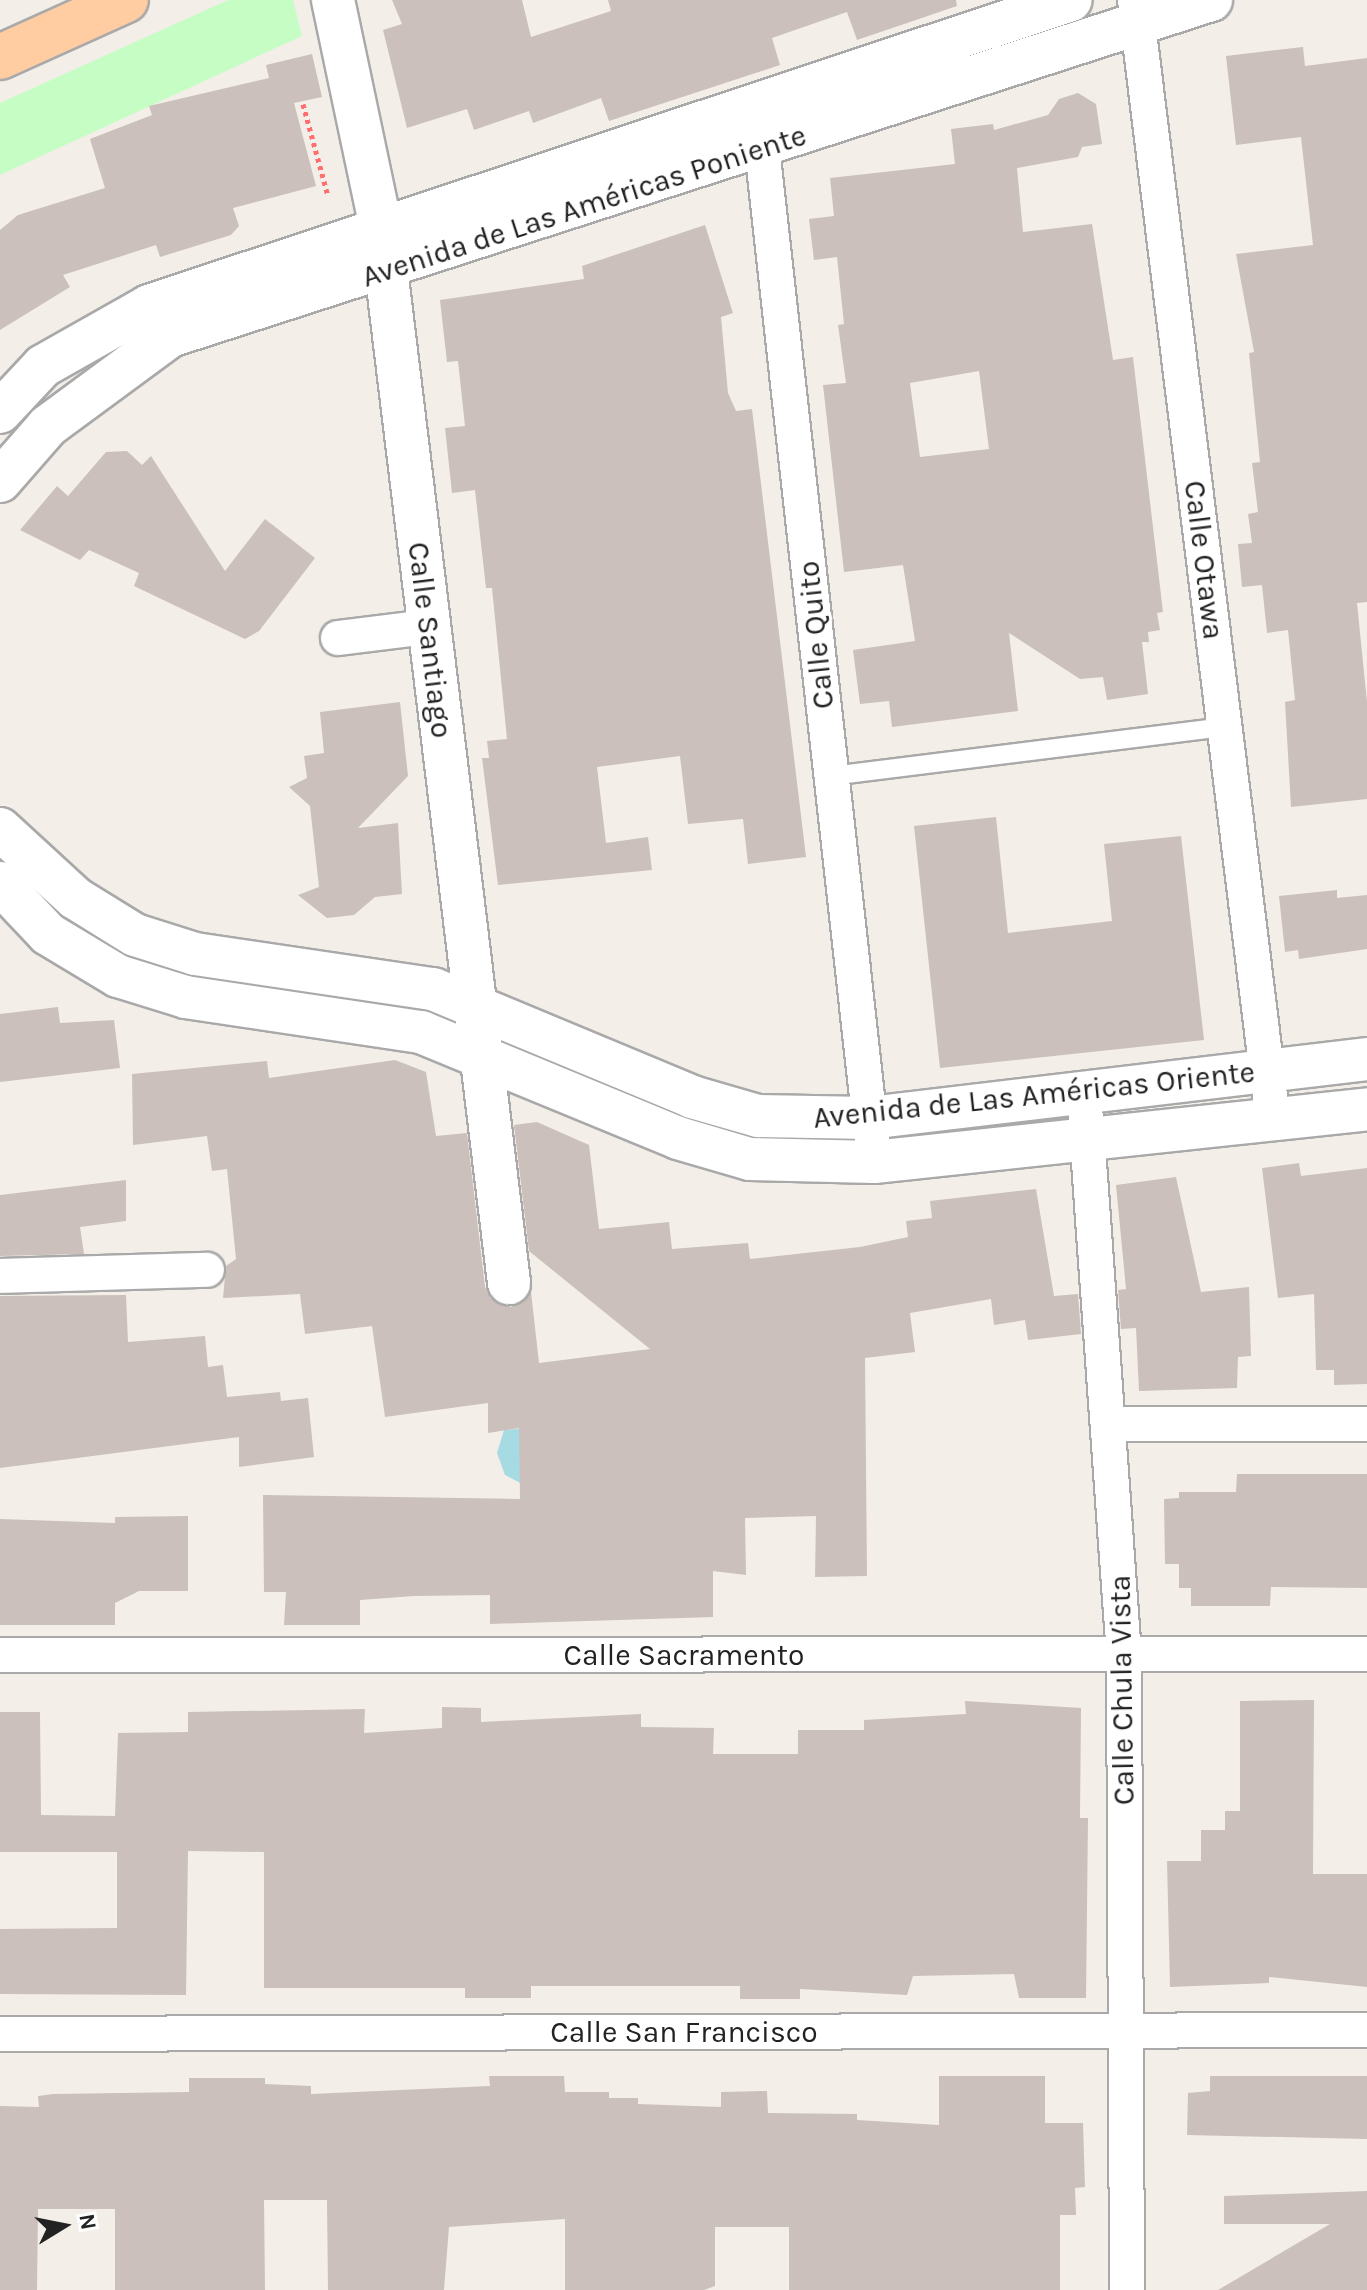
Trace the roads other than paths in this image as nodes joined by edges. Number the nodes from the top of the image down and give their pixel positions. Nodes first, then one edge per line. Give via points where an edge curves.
1 (126, 0) edge
2 (333, 0) edge
3 (1071, 0) edge
4 (1211, 0) edge
5 (1136, 13) edge
6 (0, 57) edge
7 (758, 107) junction
8 (762, 150) junction
9 (381, 228) junction
10 (386, 269) junction
11 (0, 412) edge
12 (5, 460) edge
13 (427, 627) junction
14 (338, 638) dead end
15 (1224, 727) junction
16 (831, 776) junction
17 (0, 829) edge
18 (0, 883) edge
19 (238, 960) junction
20 (235, 1001) junction
21 (478, 1006) junction
22 (484, 1053) junction
23 (1367, 1059) edge
24 (1267, 1071) junction
25 (1084, 1092) junction
26 (1367, 1109) edge
27 (869, 1118) junction
28 (1273, 1120) junction
29 (1090, 1143) junction
30 (874, 1162) junction
31 (207, 1270) dead end
32 (0, 1276) edge
33 (509, 1283) dead end
34 (1112, 1424) junction
35 (1367, 1424) edge
36 (1367, 1654) edge
37 (0, 1655) edge
38 (1124, 1656) junction
39 (1367, 2030) edge
40 (1124, 2031) junction
41 (0, 2034) edge
42 (1127, 2290) edge

1 - 6 main road
2 - 9 street, Calle Santiago
3 - 7 street, Avenida de Las Américas Poniente
4 - 5 street, Avenida de Las Américas Poniente
5 - 8 street, Avenida de Las Américas Poniente
5 - 15 street, Calle Otawa
7 - 8 street, Calle Quito
7 - 9 street, Avenida de Las Américas Poniente
8 - 10 street, Avenida de Las Américas Poniente
8 - 16 street, Calle Quito
9 - 10 street, Calle Santiago
9 - 11 street, Avenida de Las Américas Poniente via 149,306 43,366
10 - 12 street, Avenida de Las Américas Poniente via 170,336 100,383
10 - 13 street, Calle Santiago
13 - 14 street
13 - 21 street, Calle Santiago
15 - 16 lane
15 - 24 street, Calle Otawa
16 - 27 street, Calle Quito
17 - 19 street, Avenida de Las Américas Oriente via 75,898 135,935
18 - 20 street, Avenida de Las Américas Oriente via 48,934 118,976 186,997
19 - 20 street
19 - 21 street, Avenida de Las Américas Oriente via 433,989
20 - 22 street, Avenida de Las Américas Oriente via 421,1032
21 - 22 street, Calle Santiago
21 - 27 street, Avenida de Las Américas Oriente via 705,1101 758,1116
22 - 30 street, Avenida de Las Américas Oriente via 678,1138 750,1159
22 - 33 street, Calle Santiago
23 - 24 street, Avenida de Las Américas Oriente
24 - 25 street, Avenida de Las Américas Oriente
24 - 28 street, Calle Otawa
25 - 27 street, Avenida de Las Américas Oriente
25 - 29 street, Calle Chula Vista
26 - 28 street, Avenida de Las Américas Oriente
27 - 30 street, Calle Quito
28 - 29 street, Avenida de Las Américas Oriente
29 - 30 street, Avenida de Las Américas Oriente
29 - 34 street, Calle Chula Vista
31 - 32 street
34 - 35 street
34 - 38 street, Calle Chula Vista
36 - 38 street, Calle Sacramento
37 - 38 street, Calle Sacramento
38 - 40 street, Calle Chula Vista
39 - 40 street, Calle San Francisco
40 - 41 street, Calle San Francisco
40 - 42 street, Calle Chula Vista

